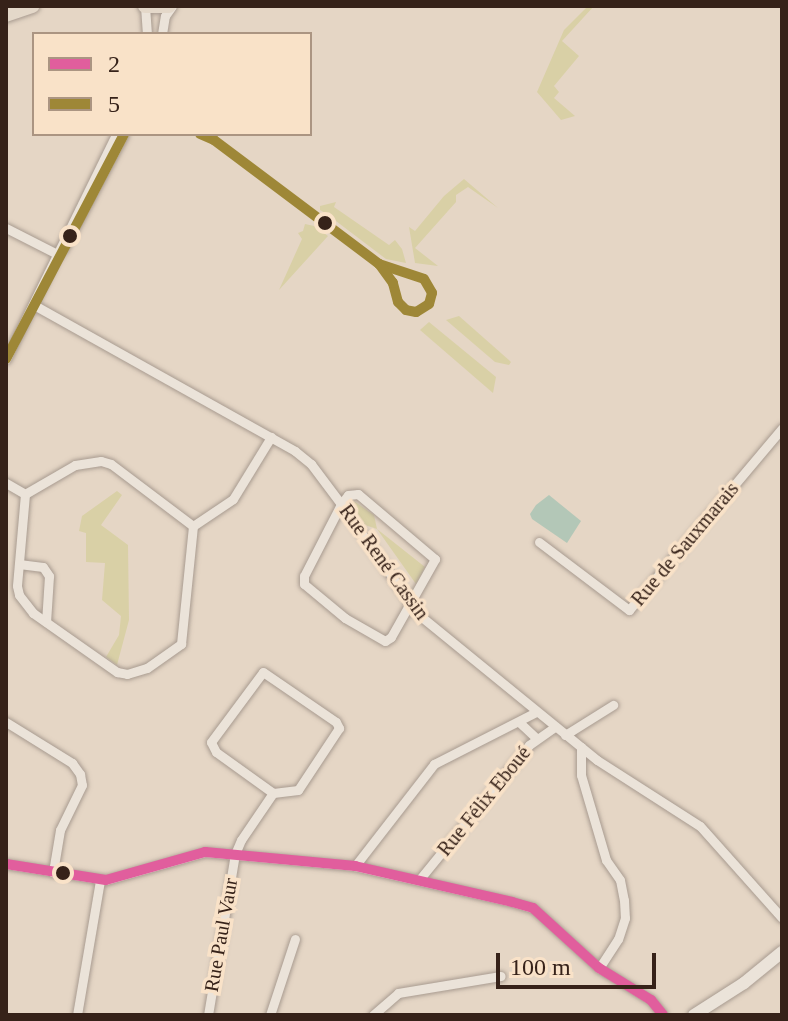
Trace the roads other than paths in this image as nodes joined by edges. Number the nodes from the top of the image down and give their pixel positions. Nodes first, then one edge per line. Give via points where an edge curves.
1 (32, 6) edge
2 (145, 6) edge
3 (171, 6) edge
4 (6, 15) edge
5 (147, 32) edge
6 (162, 32) edge
7 (115, 136) edge
8 (123, 136) edge
9 (6, 228) edge
10 (54, 253) junction
11 (34, 305) junction
12 (6, 359) edge
13 (782, 428) edge
14 (271, 437) junction
15 (6, 483) edge
16 (25, 494) junction
17 (341, 504) junction
18 (193, 526) junction
19 (539, 542) dead end
20 (19, 564) junction
21 (410, 603) junction
22 (46, 622) junction
23 (613, 705) dead end
24 (536, 712) junction
25 (6, 722) edge
26 (519, 722) junction
27 (555, 727) junction
28 (565, 735) junction
29 (536, 738) junction
30 (581, 747) junction
31 (273, 793) junction
32 (235, 854) junction
33 (6, 864) edge
34 (355, 866) junction
35 (53, 872) junction
36 (100, 880) junction
37 (419, 880) junction
38 (782, 918) edge
39 (295, 939) dead end
40 (782, 952) edge
41 (599, 968) junction
42 (501, 976) dead end
43 (77, 1015) edge
44 (208, 1015) edge
45 (270, 1015) edge
46 (373, 1015) edge
47 (663, 1015) edge
48 (694, 1015) edge

1 - 4 main road
2 - 3 main road
2 - 5 street
3 - 6 street
7 - 10 street
8 - 10 street via 69,242
9 - 10 street
10 - 11 street
11 - 12 street
11 - 14 street, Rue René Cassin
13 - 19 street, Rue de Sauxmarais via 629,610
14 - 17 street, Rue René Cassin via 311,464
14 - 18 street via 233,499
15 - 16 street
16 - 18 street via 75,465 101,461
16 - 20 street
17 - 21 street, Rue René Cassin
17 - 21 street via 348,495 358,494 435,559
17 - 21 street via 304,584 345,618 385,641
18 - 22 street via 184,628 181,644 171,654 147,668 117,672
20 - 22 street via 19,595
20 - 22 street via 43,567 49,576
21 - 24 street, Rue René Cassin
23 - 28 street
24 - 26 street
24 - 27 street, Rue René Cassin
25 - 35 street via 80,774 82,785 60,830
26 - 29 street
26 - 34 street via 434,764
27 - 28 street, Rue René Cassin
27 - 29 street, Rue Félix Eboué
28 - 30 street, Rue René Cassin
29 - 37 street, Rue Félix Eboué
30 - 38 street, Rue René Cassin via 700,826
30 - 41 street via 581,775 606,860 620,880 624,900 618,939
31 - 31 street via 216,752 211,742 263,672 339,728 298,790
31 - 32 street
32 - 34 street
32 - 36 street via 192,854
32 - 44 street, Rue Paul Vaur
33 - 35 street
34 - 37 street
35 - 36 street
36 - 43 street
37 - 41 street via 533,908
39 - 45 street
40 - 48 street
41 - 47 street via 651,1000
42 - 46 street via 398,993

